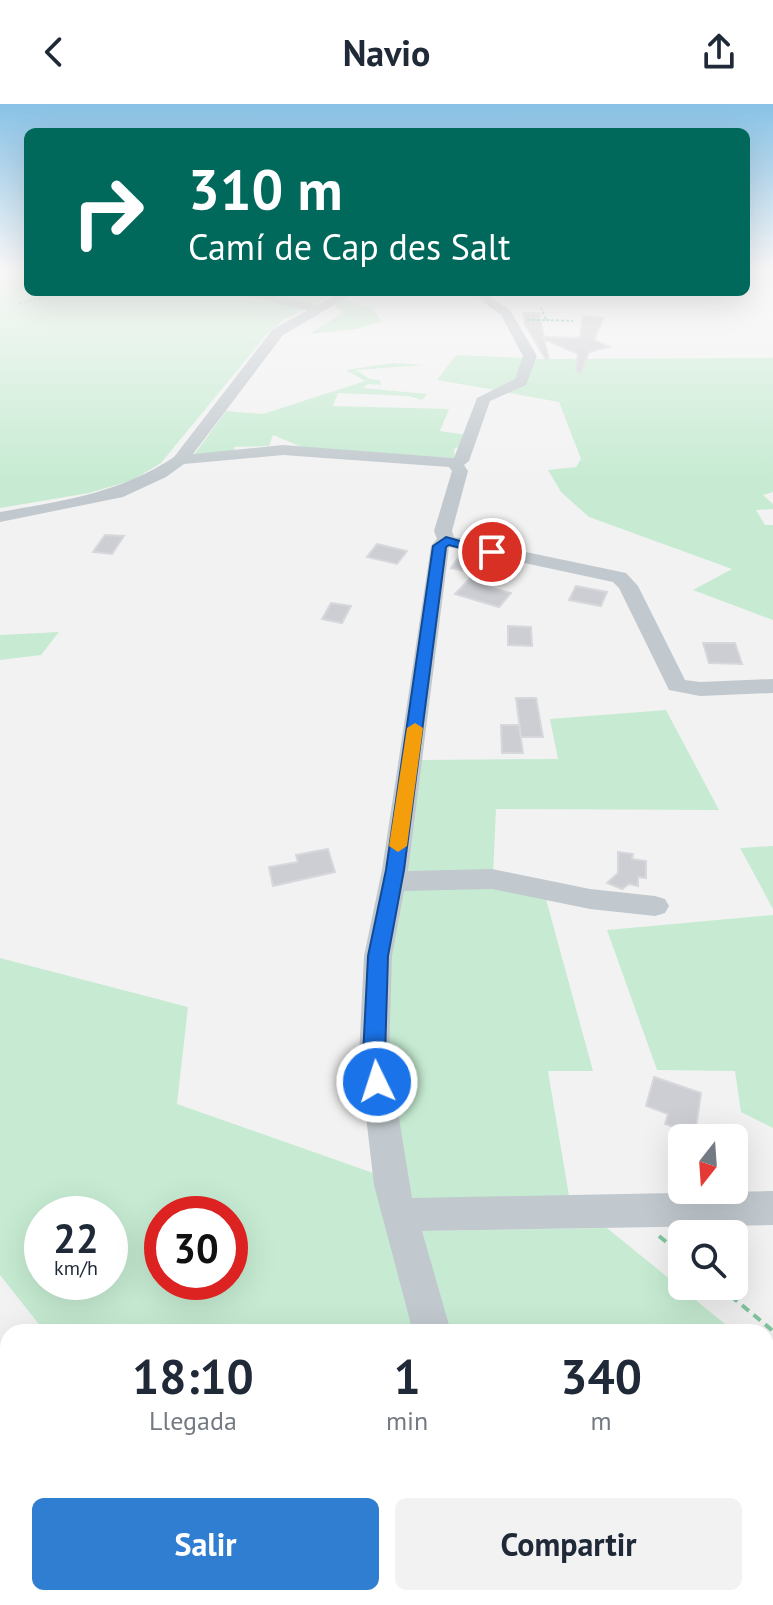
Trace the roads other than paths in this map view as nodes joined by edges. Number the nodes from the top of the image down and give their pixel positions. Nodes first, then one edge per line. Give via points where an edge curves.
1 (270, 342) edge
2 (522, 342) edge
3 (180, 460) junction
4 (454, 463) junction
5 (0, 517) edge
6 (446, 540) junction
7 (763, 687) edge
8 (773, 706) edge
9 (393, 881) junction
10 (655, 906) dead end
11 (773, 1208) edge
12 (399, 1215) junction
13 (430, 1324) edge

1 - 3 street
2 - 4 street via 530,356 521,382 484,398 461,461
3 - 4 street via 283,450
3 - 5 street via 105,497
4 - 6 street via 460,471 443,531
6 - 7 street via 619,577 677,685
6 - 9 street via 440,546
7 - 8 street
9 - 10 street via 492,879
9 - 12 street via 378,956 374,1056
11 - 12 street
12 - 13 street

